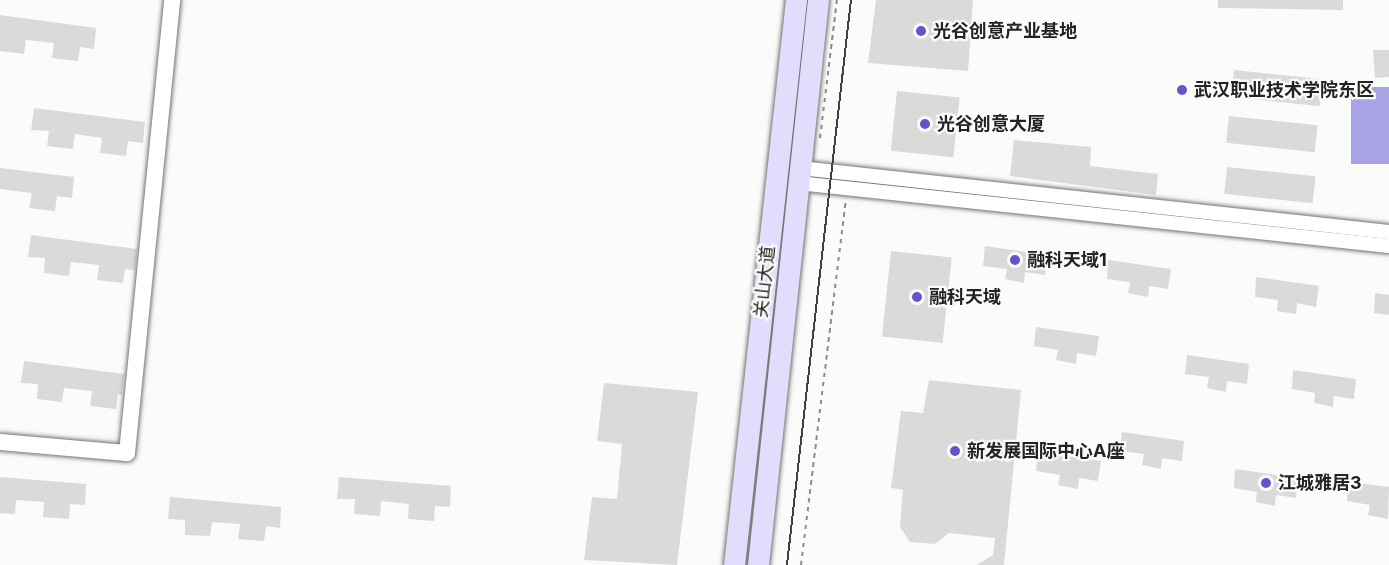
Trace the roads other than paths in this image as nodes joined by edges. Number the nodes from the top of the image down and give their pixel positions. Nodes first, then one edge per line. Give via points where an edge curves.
1 (172, 0) edge
2 (796, 0) edge
3 (818, 0) edge
4 (799, 176) junction
5 (1389, 232) edge
6 (1389, 246) edge
7 (0, 442) edge
8 (734, 565) edge
9 (758, 565) edge

1 - 7 street via 127,453
2 - 8 main road, 关山大道
3 - 4 main road, 关山大道
4 - 5 street
4 - 6 street
4 - 9 main road, 关山大道

